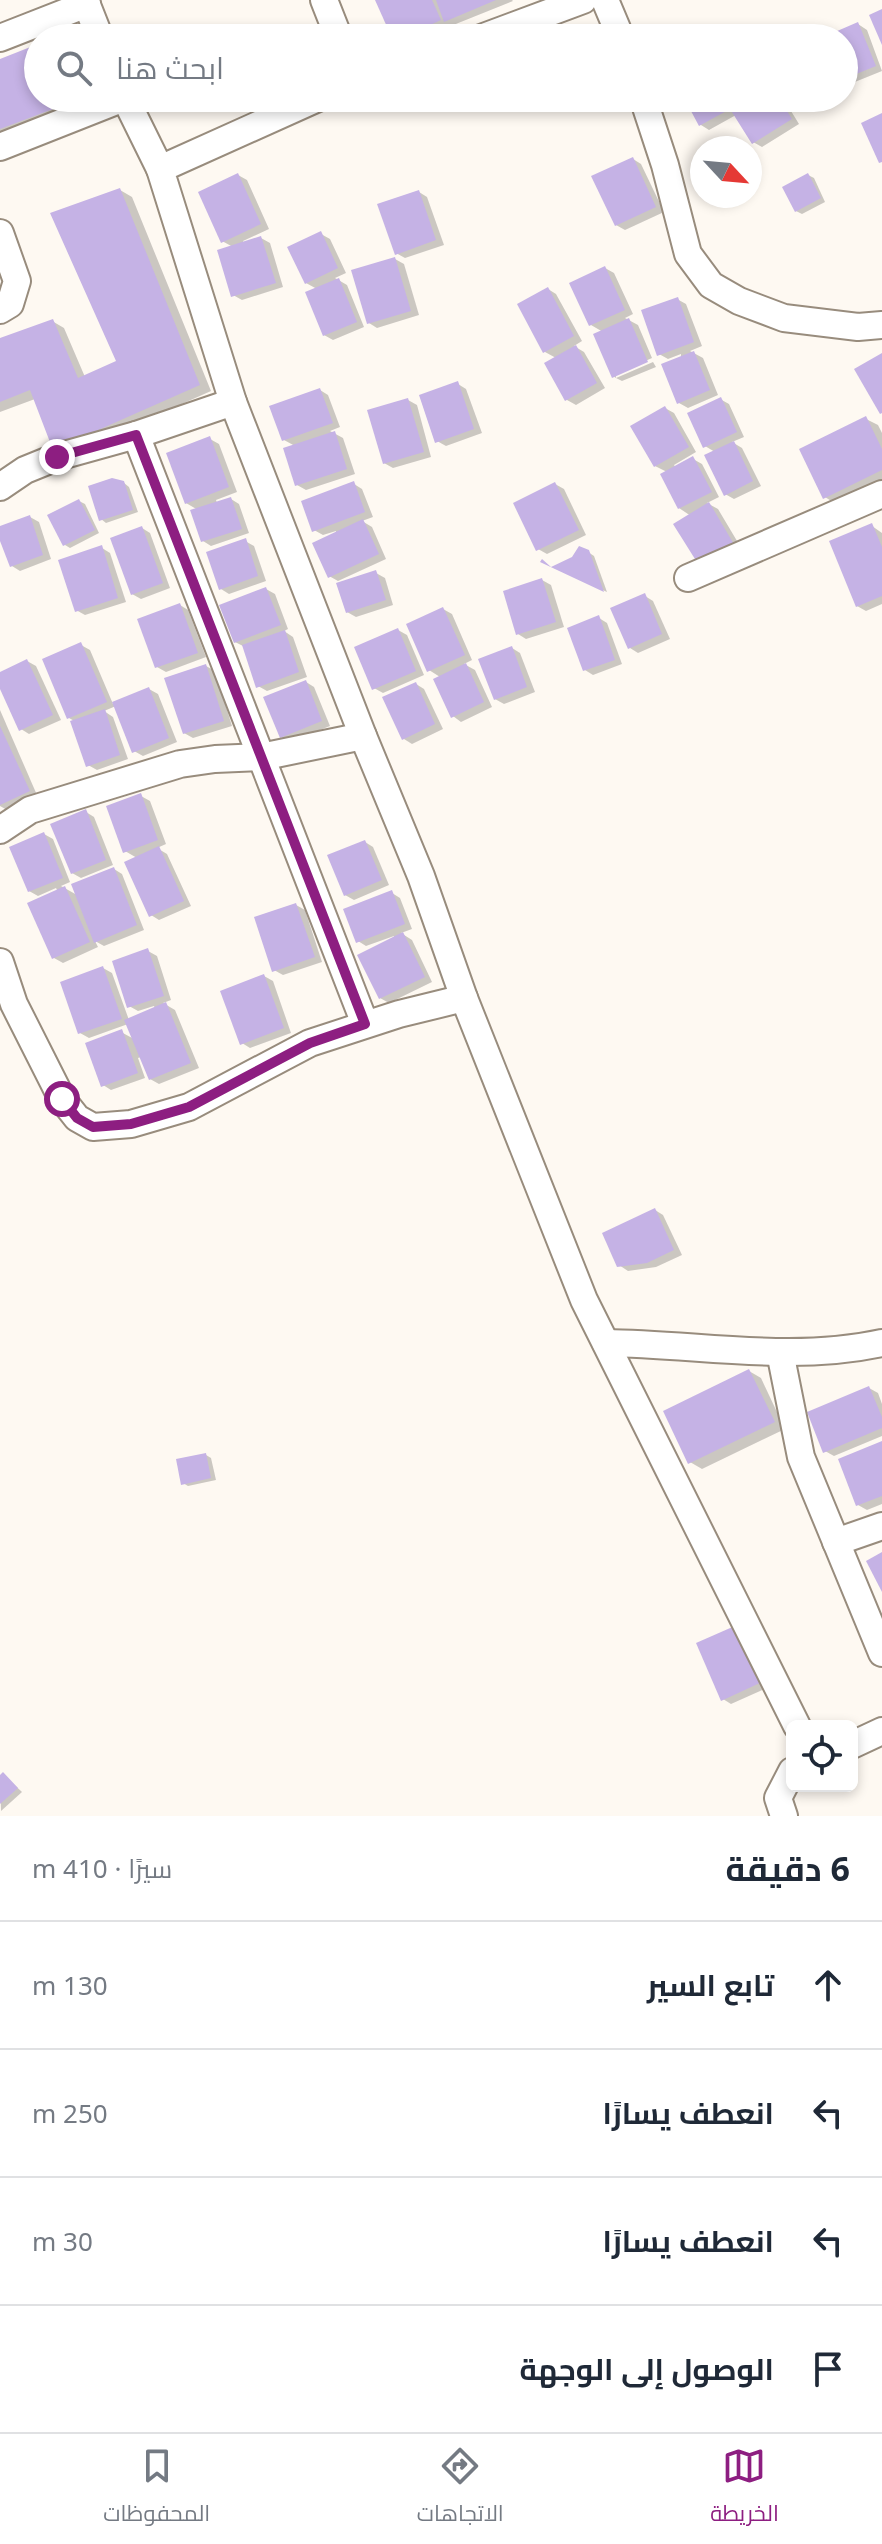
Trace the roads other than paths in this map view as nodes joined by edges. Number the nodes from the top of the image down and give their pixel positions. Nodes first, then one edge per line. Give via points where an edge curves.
1 (324, 0) edge
2 (583, 0) edge
3 (605, 0) edge
4 (86, 2) edge
5 (33, 24) edge
6 (95, 24) edge
7 (333, 24) edge
8 (519, 24) edge
9 (615, 24) edge
10 (24, 28) edge
11 (0, 38) edge
12 (89, 112) edge
13 (131, 112) edge
14 (287, 112) edge
15 (648, 112) edge
16 (0, 147) edge
17 (160, 169) junction
18 (0, 233) edge
19 (0, 310) edge
20 (882, 325) edge
21 (233, 402) junction
22 (136, 435) junction
23 (0, 487) edge
24 (882, 494) edge
25 (688, 578) dead end
26 (363, 736) junction
27 (261, 757) junction
28 (0, 830) edge
29 (0, 962) edge
30 (464, 998) junction
31 (365, 1024) junction
32 (606, 1343) junction
33 (882, 1343) edge
34 (780, 1352) junction
35 (882, 1526) edge
36 (836, 1542) junction
37 (882, 1653) edge
38 (794, 1720) edge
39 (882, 1731) edge
40 (858, 1742) edge
41 (786, 1783) edge
42 (784, 1816) edge

1 - 7 street
2 - 8 street
3 - 9 street
4 - 5 street
4 - 6 street
10 - 11 street
12 - 16 street
13 - 17 street
14 - 17 street
15 - 20 street via 688,254 711,285 784,318
17 - 21 street
18 - 19 street via 17,281 10,304
21 - 22 street
21 - 26 street
22 - 23 street via 57,457
22 - 27 street
24 - 25 street
26 - 27 street
26 - 30 street
27 - 28 street via 180,764 30,810
27 - 31 street
29 - 31 street via 14,1004 62,1099 77,1118 93,1127 131,1124 189,1107 310,1043
30 - 31 street
30 - 32 street
32 - 34 street
32 - 38 street
33 - 34 street
34 - 36 street via 801,1457
35 - 36 street
36 - 37 street
39 - 40 street
41 - 42 street via 778,1798

